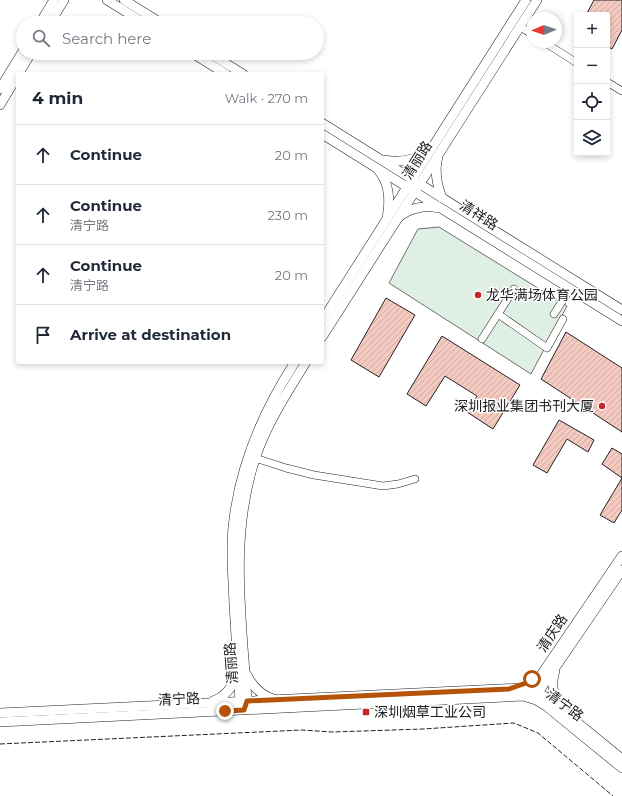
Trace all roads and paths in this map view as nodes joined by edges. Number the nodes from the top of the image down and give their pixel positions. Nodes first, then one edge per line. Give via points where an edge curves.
1 (54, 0) edge
2 (64, 0) edge
3 (73, 0) edge
4 (107, 0) edge
5 (124, 0) edge
6 (526, 0) edge
7 (538, 0) edge
8 (57, 11) junction
9 (44, 16) edge
10 (54, 16) edge
11 (133, 16) edge
12 (150, 16) edge
13 (520, 27) junction
14 (526, 30) edge
15 (553, 48) edge
16 (17, 60) edge
17 (27, 60) edge
18 (203, 60) edge
19 (220, 60) edge
20 (574, 61) edge
21 (20, 72) edge
22 (223, 72) edge
23 (240, 72) edge
24 (16, 78) edge
25 (610, 84) edge
26 (0, 89) edge
27 (622, 91) edge
28 (0, 105) edge
29 (324, 124) edge
30 (324, 135) edge
31 (436, 150) junction
32 (378, 164) junction
33 (413, 186) junction
34 (442, 198) junction
35 (443, 210) junction
36 (391, 221) junction
37 (514, 289) dead end
38 (570, 289) junction
39 (622, 310) edge
40 (498, 314) junction
41 (554, 314) dead end
42 (324, 318) edge
43 (563, 319) dead end
44 (622, 321) edge
45 (324, 334) edge
46 (482, 339) dead end
47 (294, 364) edge
48 (305, 364) edge
49 (252, 457) junction
50 (415, 479) dead end
51 (622, 556) edge
52 (622, 570) edge
53 (557, 666) junction
54 (242, 667) junction
55 (546, 667) junction
56 (509, 689) junction
57 (535, 694) junction
58 (279, 700) junction
59 (206, 703) junction
60 (244, 704) junction
61 (561, 710) junction
62 (0, 713) edge
63 (0, 722) edge
64 (622, 758) edge
65 (622, 768) edge

1 - 9 street
2 - 8 street
3 - 8 street
4 - 11 street
5 - 12 street
6 - 31 street, 清丽路
7 - 13 street, 清丽路
8 - 10 street
13 - 14 street
13 - 31 street, 清丽路
15 - 20 street
16 - 26 street
17 - 21 street
18 - 22 street
19 - 23 street
24 - 28 street
25 - 27 street
29 - 32 street, 清祥路
30 - 32 street, 清祥路
31 - 32 street via 408,160
31 - 33 street, 清丽路
31 - 34 street via 438,189
32 - 33 street, 清祥路
32 - 36 street via 386,182
33 - 34 street, 清祥路
33 - 35 street, 清祥路
33 - 36 street, 清丽路
34 - 39 street, 清祥路
35 - 36 street via 434,207 418,208
35 - 38 street, 清祥路
36 - 42 street, 清丽路
36 - 45 street, 清丽路
37 - 40 street
38 - 41 street
38 - 44 street, 清祥路
40 - 43 street via 547,348
40 - 46 street
47 - 49 street, 清丽路 via 272,400 257,432
48 - 49 street, 清丽路
49 - 50 street via 314,475 383,486
49 - 54 street, 清丽路 via 240,484 232,546
51 - 55 street, 清庆路
52 - 53 street, 清庆路
53 - 57 street, 清庆路
53 - 61 street via 553,688
54 - 58 street via 256,689 269,698
54 - 59 street via 231,688 217,700
54 - 60 street, 清丽路
55 - 56 street via 526,683
55 - 57 street, 清庆路 via 539,678
56 - 57 street, 清宁路 via 523,688
56 - 58 street, 清宁路
57 - 60 street, 清宁路
57 - 61 street, 清宁路
57 - 65 street, 清宁路 via 546,706
58 - 60 street, 清宁路
59 - 60 street, 清宁路
59 - 62 street, 清宁路
60 - 63 street, 清宁路
61 - 64 street, 清宁路

